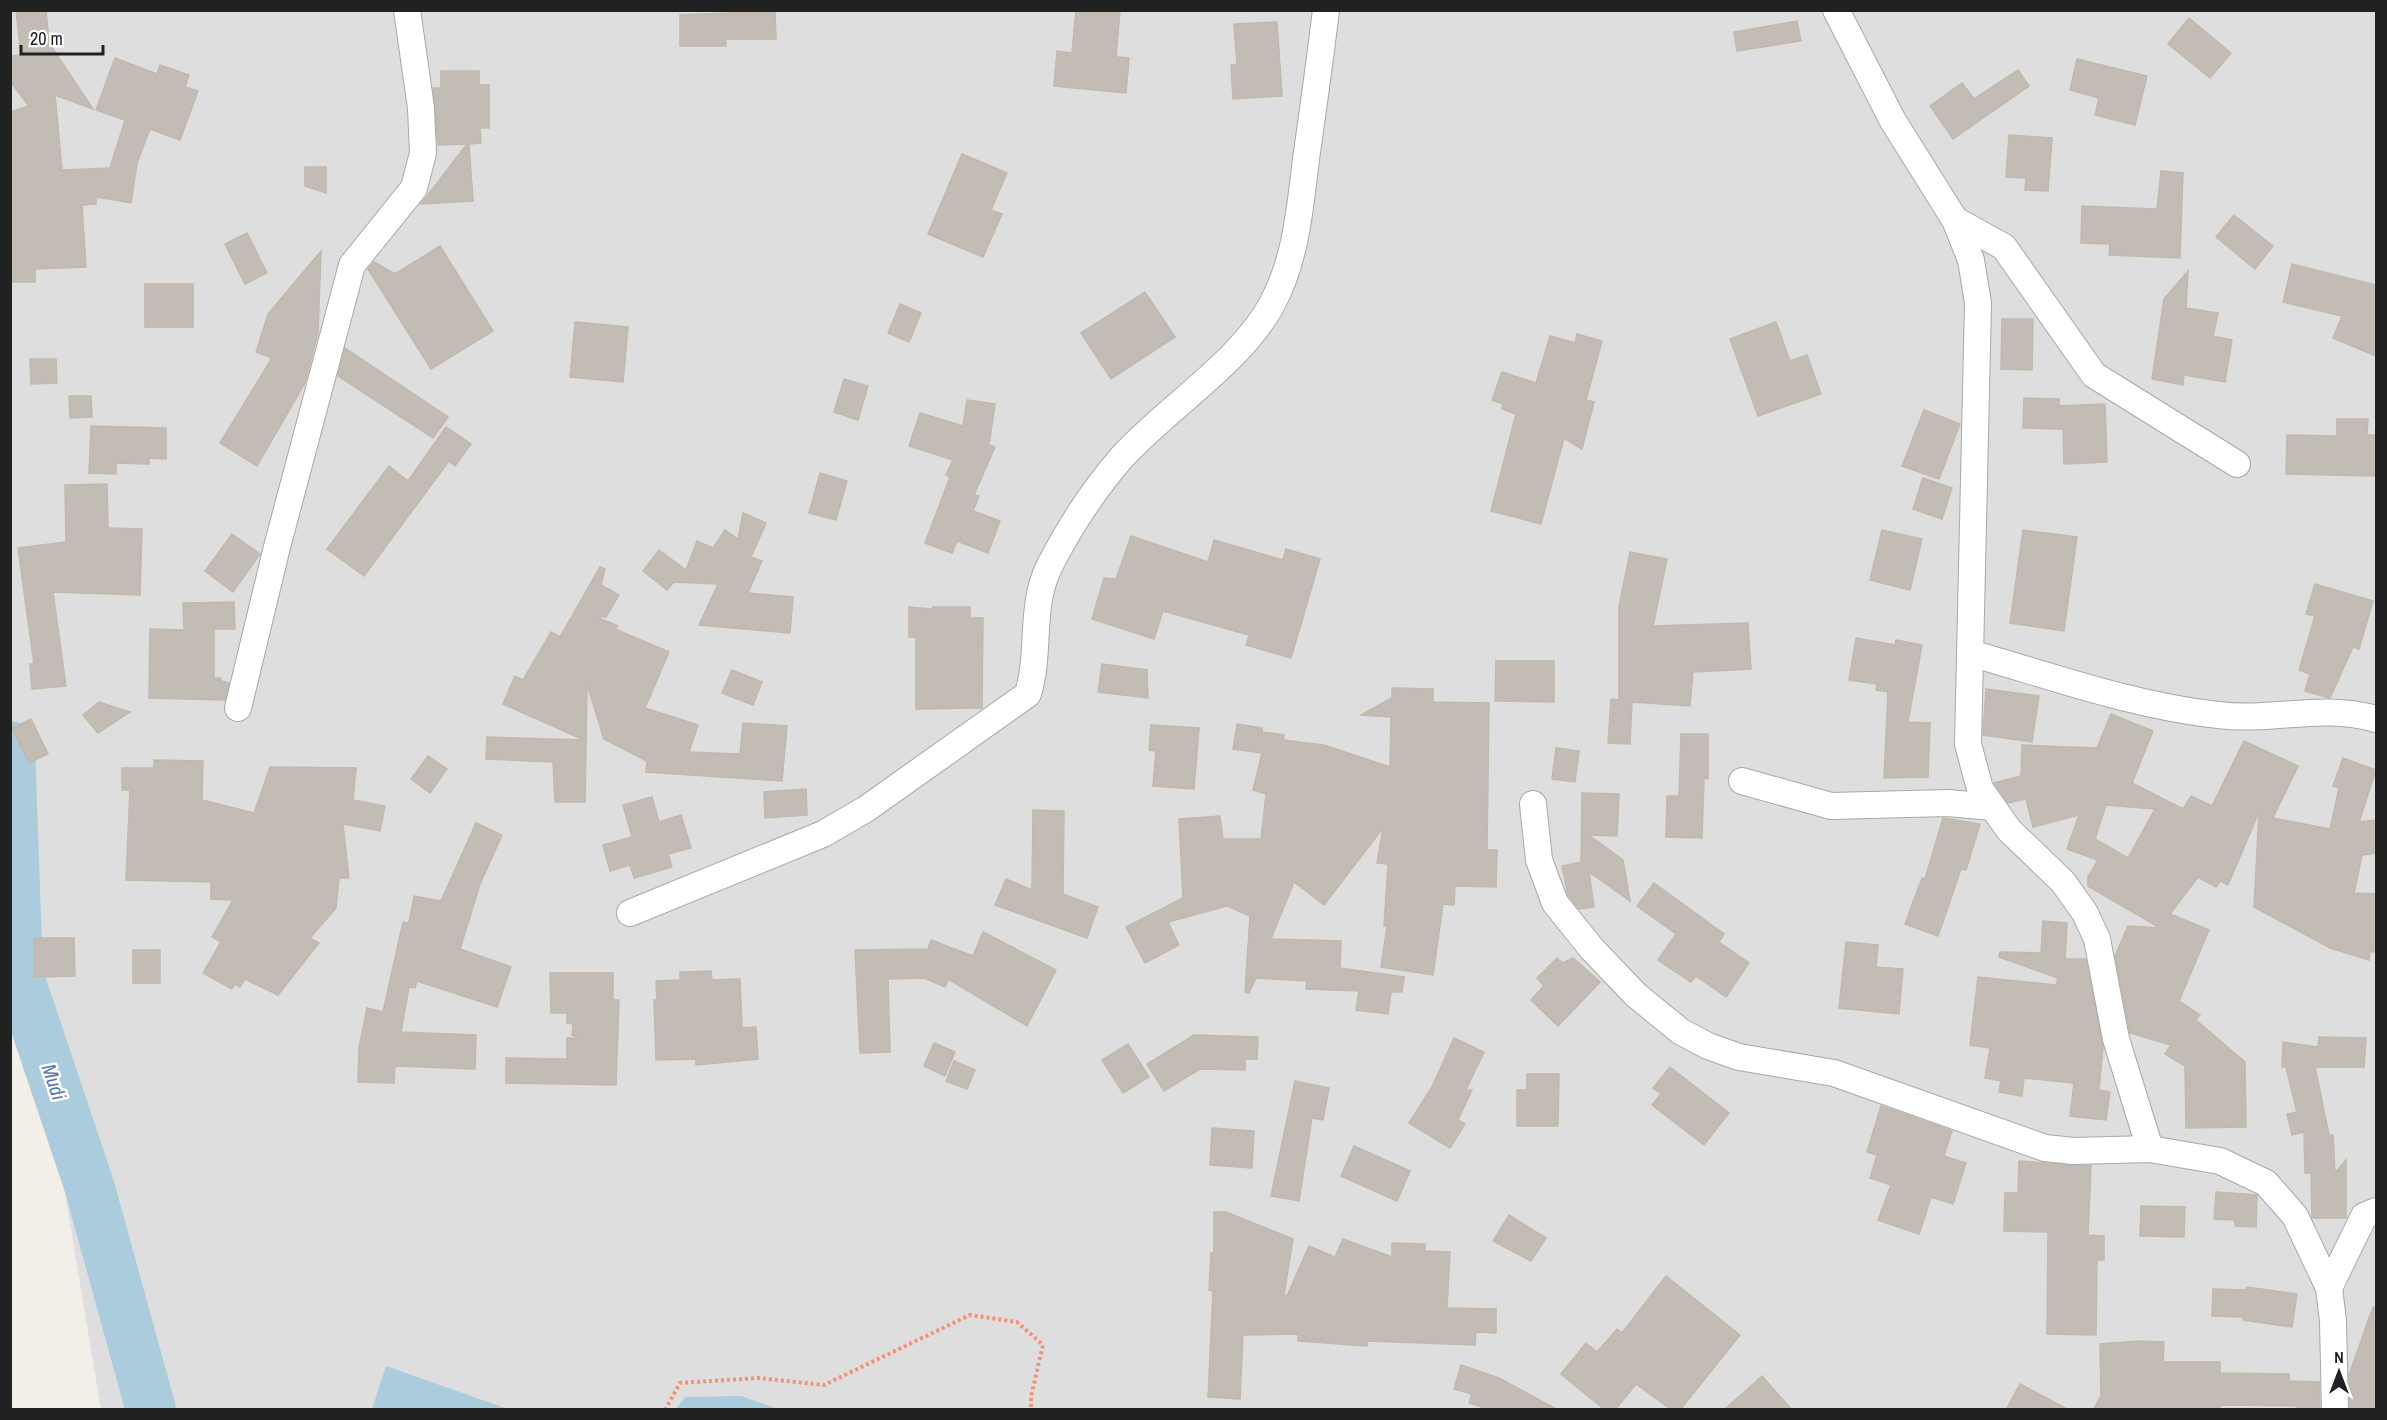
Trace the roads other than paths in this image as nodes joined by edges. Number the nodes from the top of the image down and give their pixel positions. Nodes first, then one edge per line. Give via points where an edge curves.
1 (407, 10) edge
2 (1326, 10) edge
3 (1836, 10) edge
4 (1955, 220) junction
5 (2237, 464) dead end
6 (1970, 653) junction
7 (238, 708) dead end
8 (2376, 719) edge
9 (1742, 781) dead end
10 (1533, 804) dead end
11 (1993, 807) junction
12 (630, 913) dead end
13 (2150, 1149) junction
14 (2376, 1211) edge
15 (2329, 1288) junction
16 (2335, 1410) edge

1 - 7 street via 421,108 423,153 414,188 352,265
2 - 12 street via 1295,244 1273,304 1248,338 1124,456 1086,502 1040,588 1033,677 1028,694 823,834
3 - 4 street via 1893,121
4 - 5 street via 2004,248 2094,375
4 - 6 street via 1971,260 1978,303
6 - 8 street via 2176,710 2221,716 2351,712
6 - 11 street via 1968,744 1980,789
9 - 11 street via 1831,806 1947,803
10 - 13 street via 1539,860 1555,903 1636,995 1680,1031 1739,1057 1834,1073 2045,1148
11 - 13 street via 2009,830 2062,882 2085,913 2097,939 2116,1039
13 - 15 street via 2220,1161 2266,1183 2295,1216
14 - 15 street via 2364,1216
15 - 16 street

